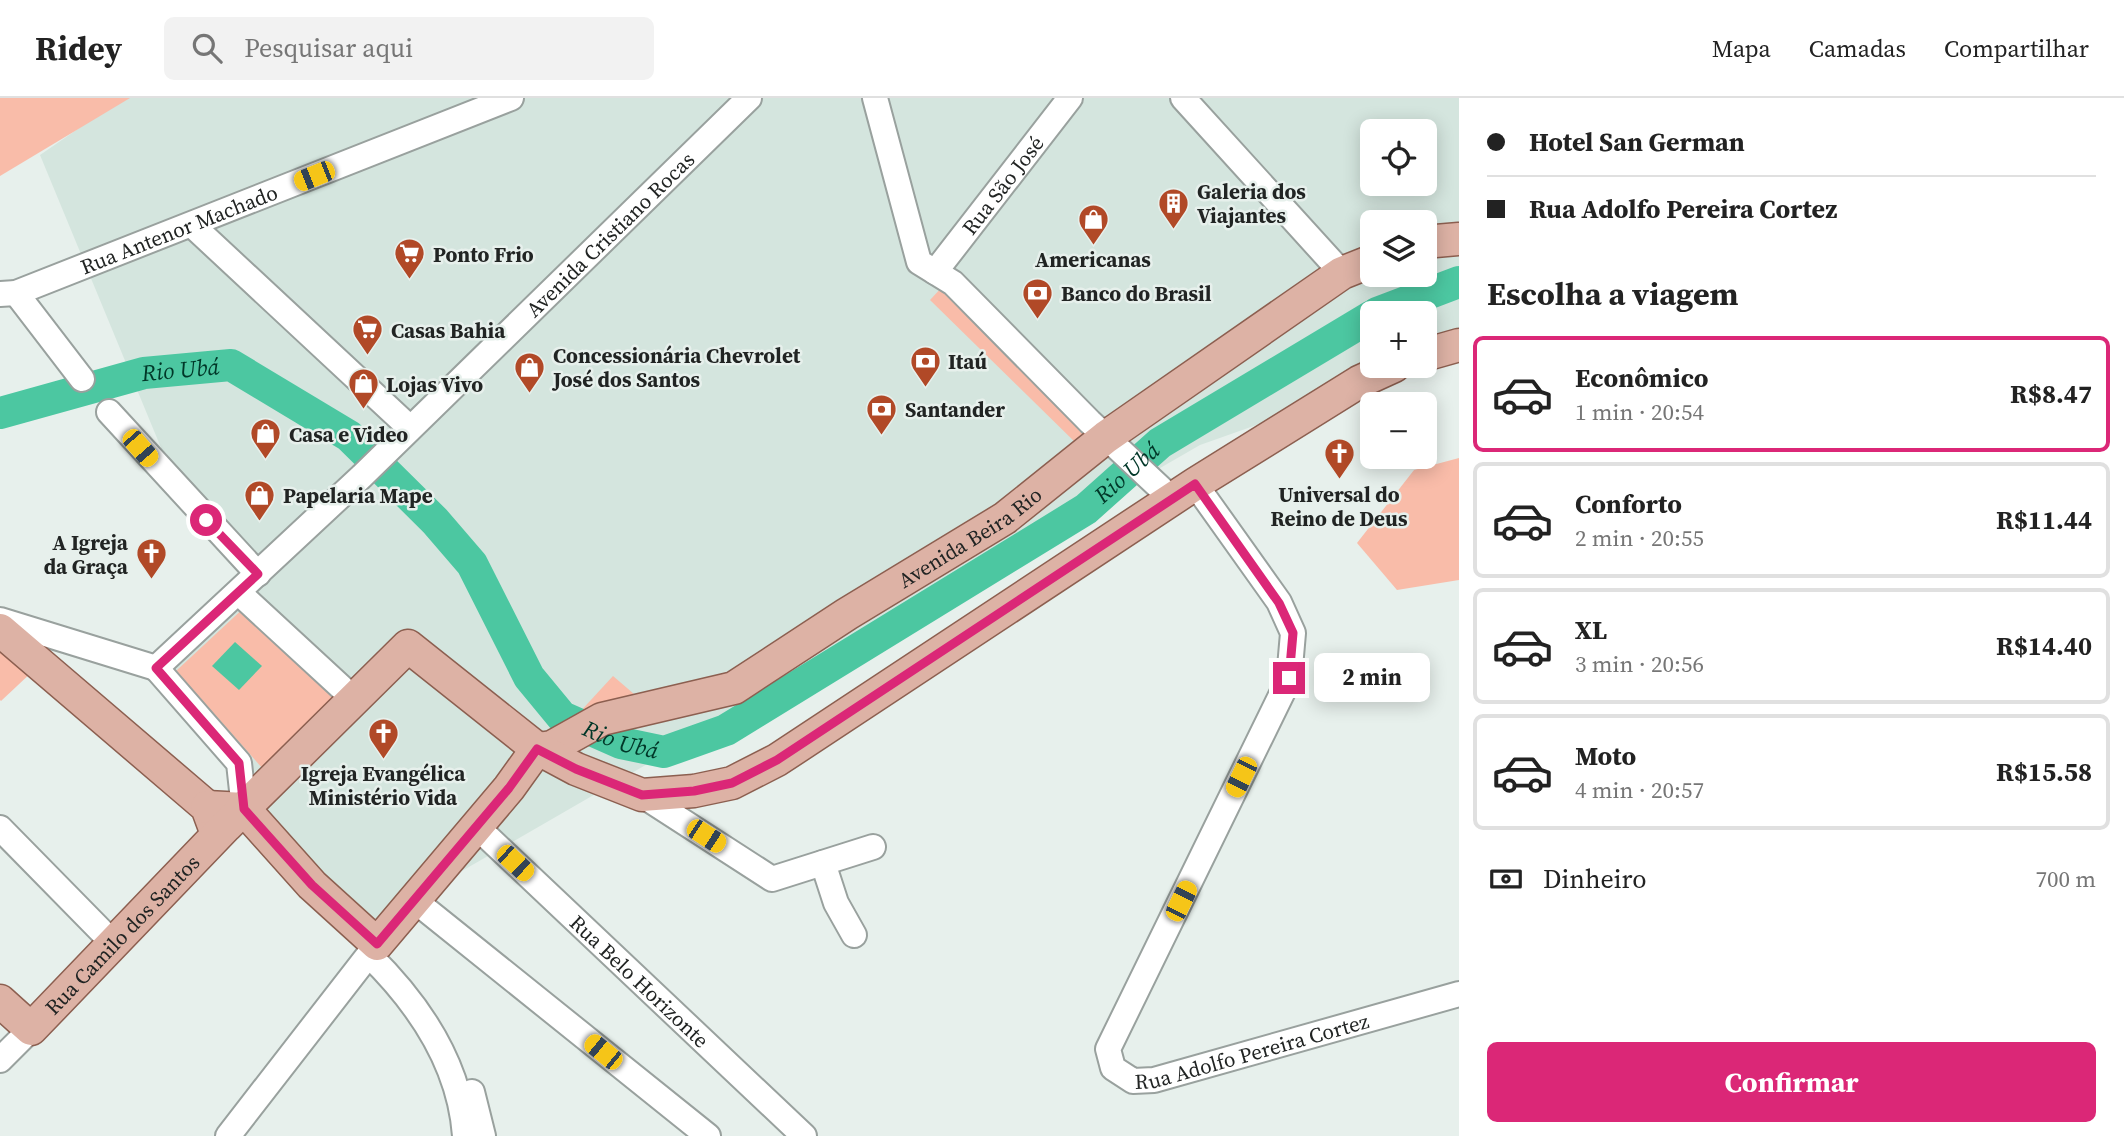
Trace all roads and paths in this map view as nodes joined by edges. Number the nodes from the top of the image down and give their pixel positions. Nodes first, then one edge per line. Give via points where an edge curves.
1 (511, 98) edge
2 (750, 98) edge
3 (875, 98) edge
4 (1070, 98) edge
5 (1184, 98) edge
6 (191, 225) junction
7 (1459, 239) edge
8 (1437, 241) edge
9 (1360, 266) edge
10 (935, 272) junction
11 (1342, 273) junction
12 (8, 293) edge
13 (1459, 345) edge
14 (1437, 351) edge
15 (1368, 378) edge
16 (82, 379) dead end
17 (109, 412) dead end
18 (402, 436) junction
19 (1114, 444) junction
20 (1174, 488) junction
21 (258, 574) junction
22 (239, 593) junction
23 (0, 620) edge
24 (0, 630) edge
25 (156, 668) junction
26 (354, 699) junction
27 (593, 735) junction
28 (528, 741) junction
29 (642, 795) junction
30 (206, 807) junction
31 (244, 809) junction
32 (477, 827) junction
33 (0, 828) edge
34 (214, 839) junction
35 (873, 847) dead end
36 (822, 863) junction
37 (414, 900) junction
38 (854, 936) dead end
39 (113, 943) junction
40 (373, 950) junction
41 (393, 982) junction
42 (1459, 994) edge
43 (0, 1001) edge
44 (31, 1029) junction
45 (0, 1060) edge
46 (228, 1136) edge
47 (465, 1136) edge
48 (484, 1136) edge
49 (709, 1136) edge
50 (804, 1136) edge

1 - 6 street, Rua Antenor Machado
2 - 18 street, Avenida Cristiano Rocas
3 - 10 street, Rua Adolfo Pereira Cortez via 919,262
4 - 10 street, Rua São José
5 - 11 street
6 - 12 street, Rua Antenor Machado
6 - 18 street
7 - 8 main road
9 - 11 main road, Avenida Beira Rio
10 - 19 street, Rua Adolfo Pereira Cortez via 953,283
11 - 19 main road, Avenida Beira Rio
12 - 16 street
13 - 14 main road
15 - 20 main road
17 - 21 street
18 - 21 street, Avenida Cristiano Rocas
19 - 20 street, Rua Adolfo Pereira Cortez
19 - 27 main road, Avenida Beira Rio via 734,688
20 - 29 main road via 777,760 732,783
20 - 42 street, Rua Adolfo Pereira Cortez via 1279,603 1293,633 1289,678 1108,1049 1113,1068 1133,1081 1154,1080
21 - 22 street
22 - 25 street
22 - 26 street
23 - 25 street
24 - 30 main road
25 - 31 street via 239,763
26 - 28 main road, Rua Camilo dos Santos via 408,646
26 - 31 main road, Rua Camilo dos Santos
27 - 28 main road, Avenida Beira Rio via 552,747
27 - 29 main road
28 - 32 main road
29 - 36 street via 772,879
30 - 31 main road
30 - 34 main road via 215,828
31 - 34 main road, Rua Camilo dos Santos
31 - 40 main road
32 - 37 main road
32 - 50 street, Rua Belo Horizonte
33 - 39 street
34 - 39 main road, Rua Camilo dos Santos
35 - 36 street
36 - 38 street
37 - 40 main road
37 - 49 street
39 - 44 main road, Rua Camilo dos Santos
40 - 41 street
40 - 46 street
41 - 47 street via 435,1035 463,1106
41 - 48 street via 438,1023 466,1076
43 - 44 main road
44 - 45 street, Rua Camilo dos Santos

